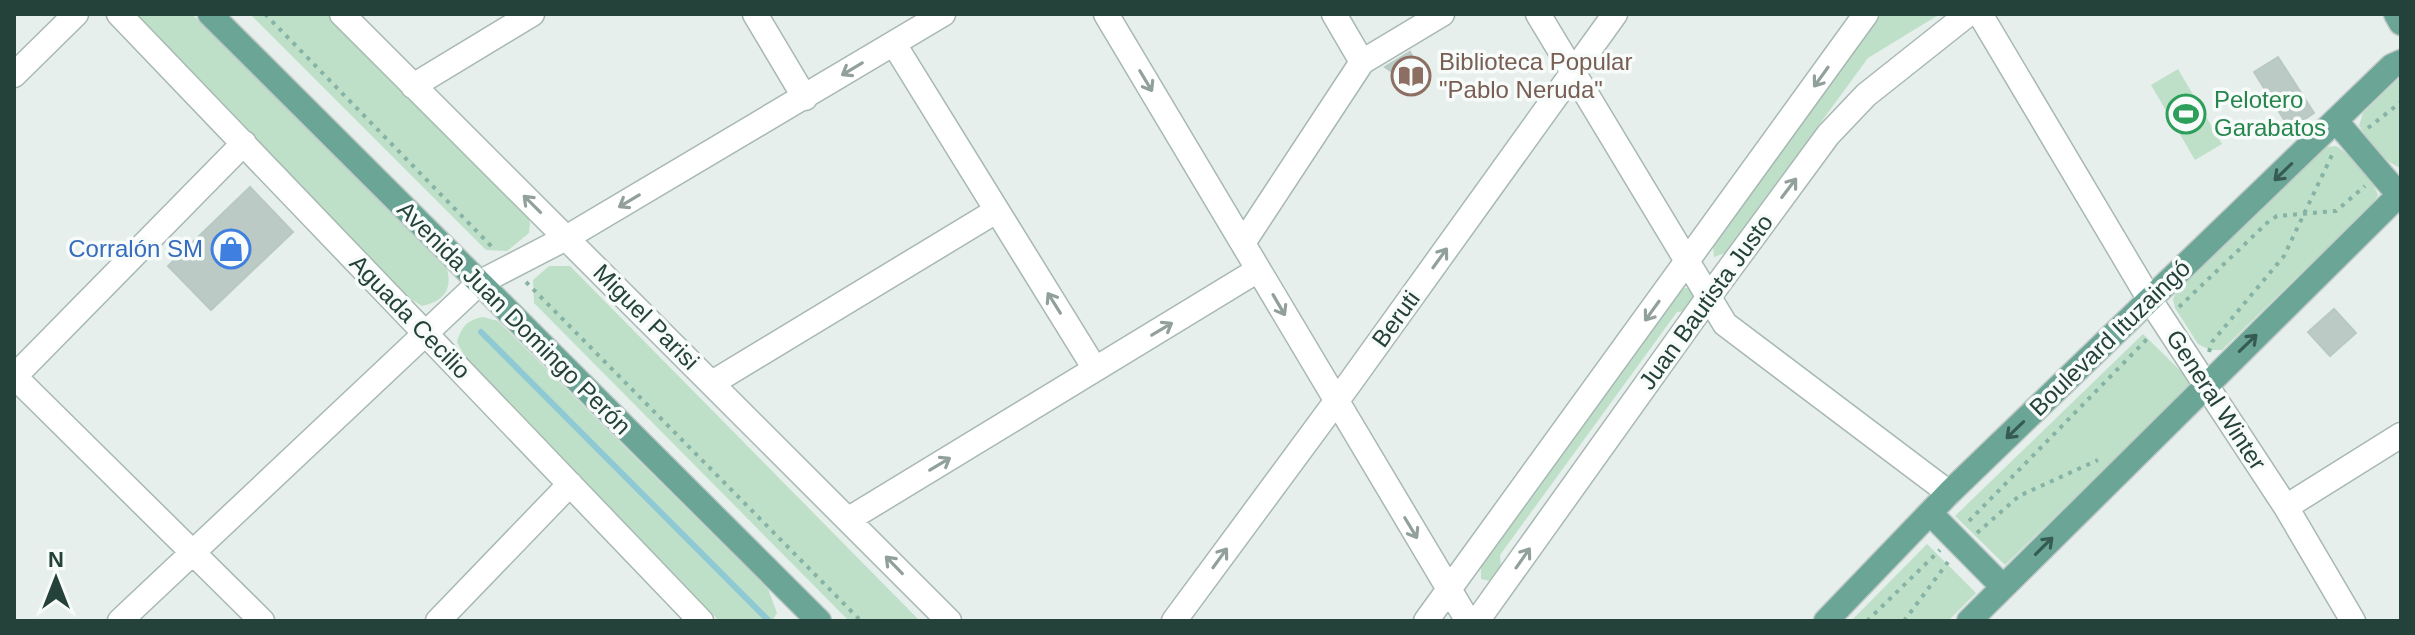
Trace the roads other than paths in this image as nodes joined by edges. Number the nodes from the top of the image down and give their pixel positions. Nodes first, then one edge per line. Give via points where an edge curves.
1 (76, 14) edge
2 (119, 14) edge
3 (210, 14) edge
4 (342, 14) edge
5 (532, 14) edge
6 (755, 14) edge
7 (943, 14) edge
8 (1106, 14) edge
9 (1334, 14) edge
10 (1442, 14) edge
11 (1538, 14) edge
12 (1615, 14) edge
13 (1866, 14) edge
14 (1968, 14) edge
15 (1980, 14) edge
16 (2396, 14) edge
17 (2401, 23) edge
18 (894, 44) junction
19 (1362, 62) junction
20 (2401, 62) edge
21 (1574, 72) junction
22 (14, 75) edge
23 (413, 86) junction
24 (805, 98) junction
25 (2336, 121) junction
26 (244, 143) junction
27 (2400, 194) edge
28 (996, 211) junction
29 (566, 238) junction
30 (1243, 243) junction
31 (1688, 262) junction
32 (1258, 270) junction
33 (479, 283) junction
34 (1708, 298) junction
35 (2150, 300) junction
36 (426, 333) junction
37 (1095, 369) junction
38 (14, 376) edge
39 (2202, 377) junction
40 (712, 383) junction
41 (1336, 402) junction
42 (2401, 435) edge
43 (570, 484) junction
44 (1949, 493) junction
45 (2286, 507) junction
46 (1930, 513) junction
47 (849, 519) junction
48 (192, 552) junction
49 (2003, 587) junction
50 (1448, 590) junction
51 (812, 619) edge
52 (120, 621) edge
53 (262, 621) edge
54 (438, 621) edge
55 (701, 621) edge
56 (949, 621) edge
57 (1174, 621) edge
58 (1426, 621) edge
59 (1468, 621) edge
60 (1477, 621) edge
61 (1826, 621) edge
62 (1969, 621) edge
63 (2353, 621) edge

1 - 22 street
2 - 26 street, Aguada Cecilio
3 - 33 main road, Avenida Juan Domingo Perón
4 - 23 street, Miguel Parisi
5 - 23 street
6 - 24 street
7 - 18 street
8 -> 30 street
9 - 19 street
10 - 19 street
11 - 21 street
12 - 21 street, Beruti
13 -> 31 street, Juan Bautista Justo
34 -> 14 street, Juan Bautista Justo via 1828,135 1866,95
15 - 35 street, General Winter
16 - 17 main road
18 -> 24 street
18 - 28 street
19 - 30 street
20 - 25 main road, Boulevard Ituzaingó
21 - 31 street
41 -> 21 street, Beruti
29 -> 23 street, Miguel Parisi
24 -> 29 street
25 - 27 main road
25 -> 35 main road, Boulevard Ituzaingó
26 - 36 street, Aguada Cecilio
26 - 38 street
39 -> 27 main road
37 -> 28 street
28 - 40 street
29 - 33 street
29 - 40 street, Miguel Parisi
30 - 32 street
31 - 34 street
31 -> 50 street, Juan Bautista Justo
37 -> 32 street
32 -> 41 street
33 - 36 street
33 - 51 main road, Avenida Juan Domingo Perón
34 - 44 street via 1725,324
60 -> 34 street, Juan Bautista Justo
35 - 39 street, General Winter
35 -> 44 main road, Boulevard Ituzaingó
36 - 43 street, Aguada Cecilio
36 - 48 street
47 -> 37 street
38 - 48 street
39 - 45 street, General Winter
49 -> 39 main road
40 - 47 street, Miguel Parisi
41 -> 50 street
57 -> 41 street, Beruti
42 - 45 street
43 - 54 street
43 - 55 street, Aguada Cecilio
44 - 46 main road, Boulevard Ituzaingó
45 - 63 street, General Winter
46 - 49 main road
46 - 61 main road, Boulevard Ituzaingó
56 -> 47 street, Miguel Parisi
48 - 52 street
48 - 53 street
49 - 62 main road
50 - 58 street, Juan Bautista Justo
50 - 59 street

